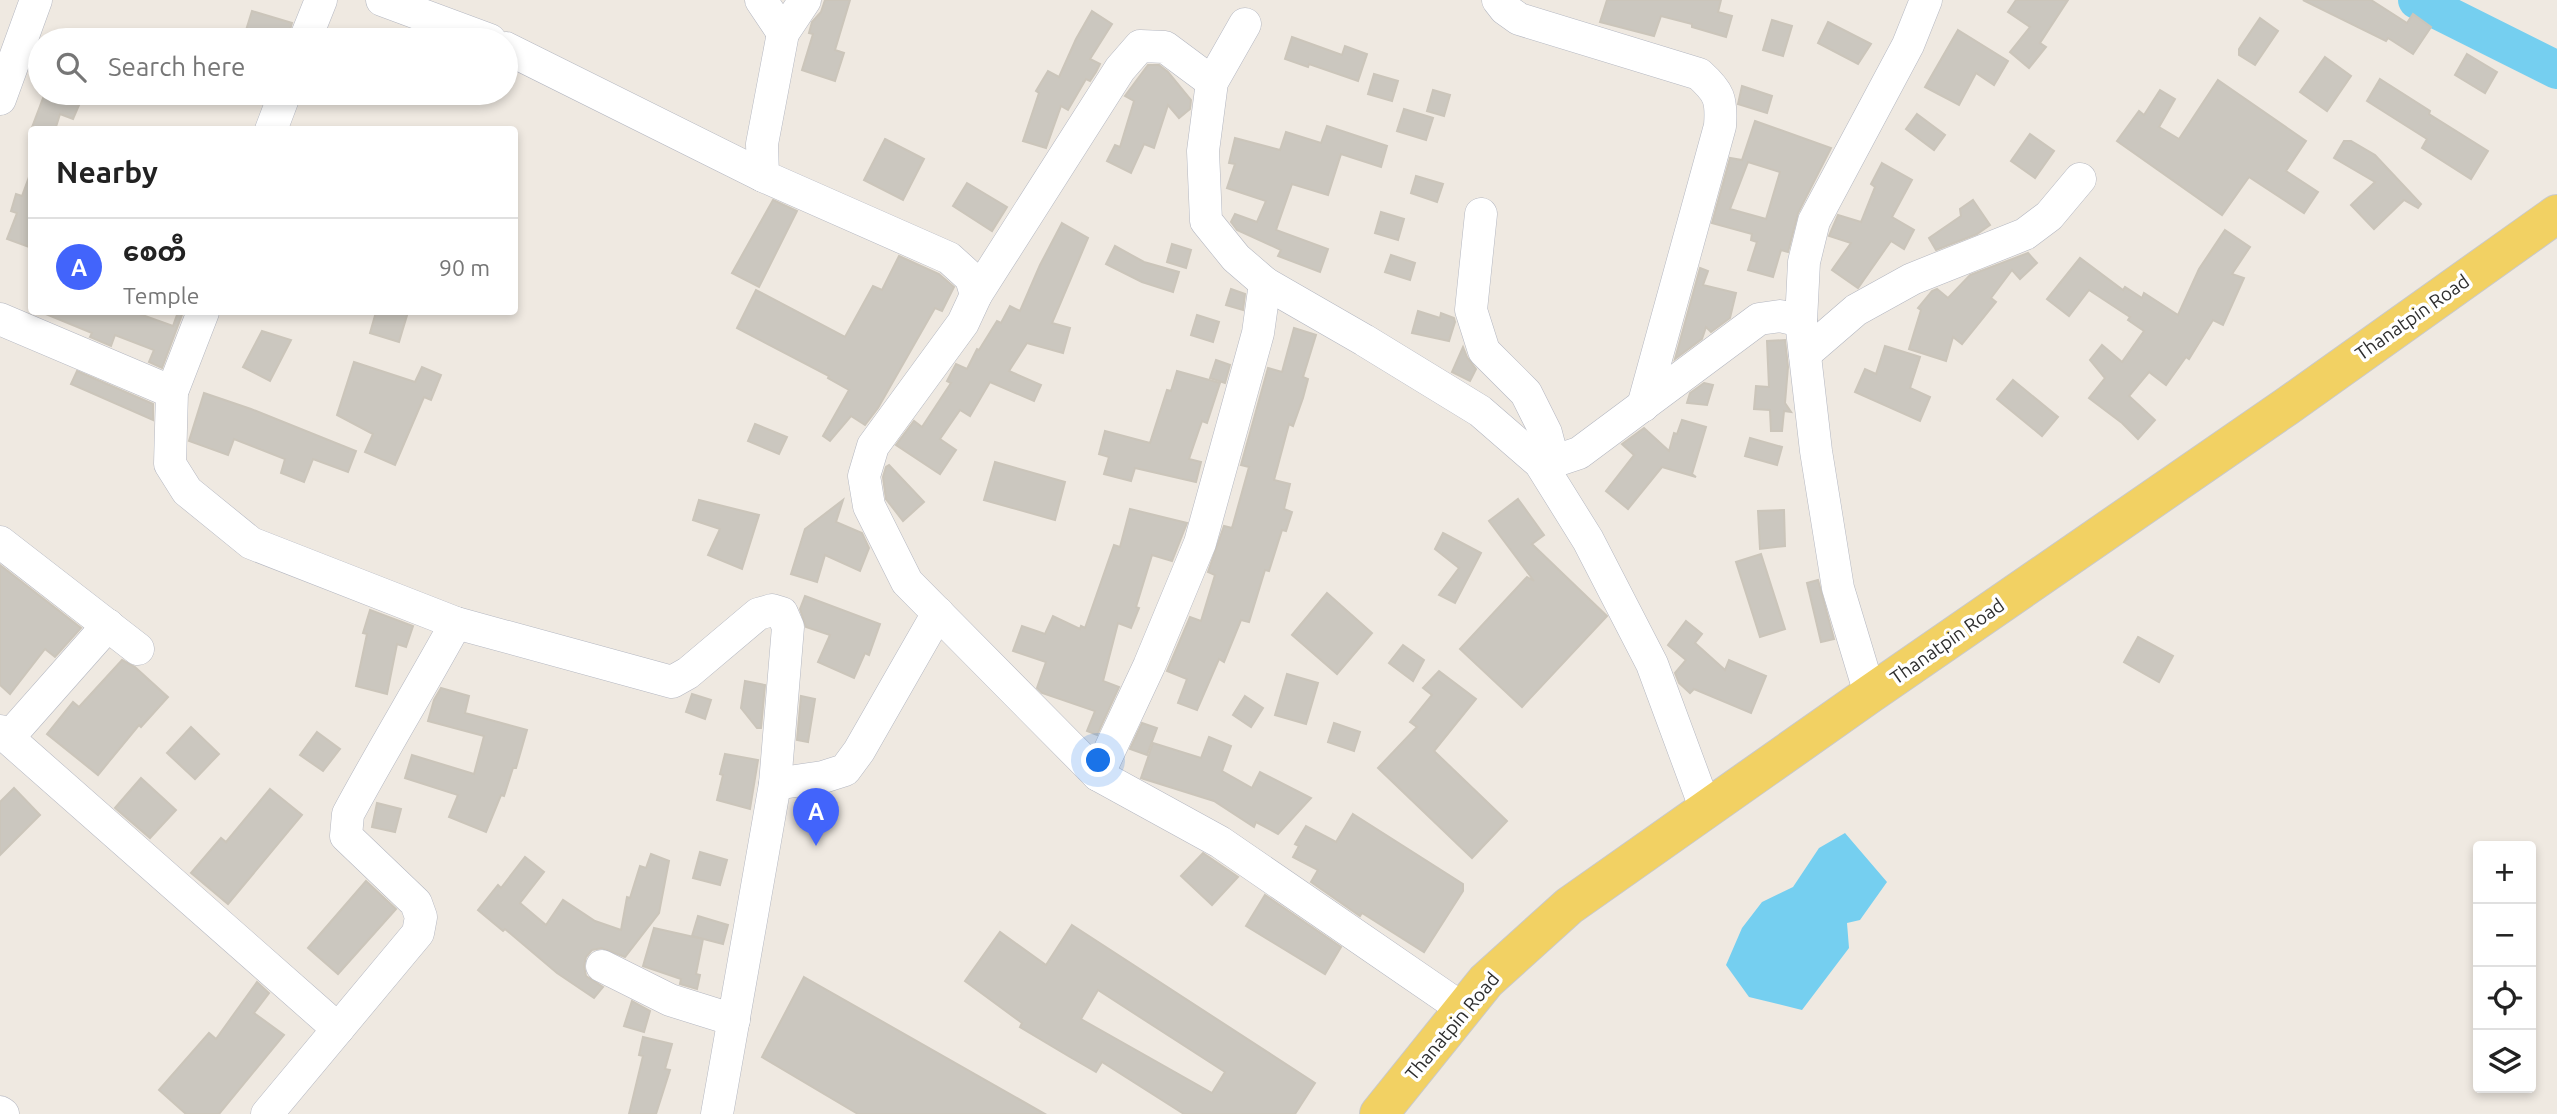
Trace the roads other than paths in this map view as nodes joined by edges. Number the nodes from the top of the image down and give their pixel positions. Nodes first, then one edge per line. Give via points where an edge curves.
1 (36, 0) edge
2 (321, 0) edge
3 (382, 0) edge
4 (761, 0) edge
5 (805, 0) edge
6 (1498, 0) edge
7 (1926, 0) edge
8 (1245, 24) dead end
9 (310, 28) edge
10 (457, 28) edge
11 (783, 33) junction
12 (518, 54) edge
13 (1212, 82) junction
14 (0, 99) edge
15 (280, 105) edge
16 (273, 126) edge
17 (763, 176) junction
18 (2080, 179) dead end
19 (1481, 214) dead end
20 (2557, 214) edge
21 (1265, 283) junction
22 (976, 295) junction
23 (202, 315) edge
24 (0, 320) edge
25 (1801, 321) junction
26 (1805, 354) junction
27 (172, 392) junction
28 (1643, 406) junction
29 (0, 542) edge
30 (938, 613) junction
31 (456, 623) junction
32 (107, 625) junction
33 (138, 649) dead end
34 (1870, 694) junction
35 (4, 735) edge
36 (1098, 775) junction
37 (775, 784) junction
38 (1706, 810) junction
39 (602, 967) dead end
40 (1463, 1009) junction
41 (734, 1020) junction
42 (338, 1029) junction
43 (267, 1114) edge
44 (718, 1114) edge
45 (1379, 1114) edge

1 - 14 street
2 - 9 street
3 - 10 street
4 - 11 street
5 - 11 street
6 - 28 street via 1519,19 1699,74 1714,87 1721,104 1720,126
7 - 25 street via 1908,45 1814,221 1804,262
8 - 13 street
11 - 17 street via 762,144
12 - 17 street
13 - 21 street via 1203,151 1206,221 1236,258
13 - 22 street via 1165,47 1140,46 1120,69
15 - 16 street
17 - 22 street via 949,258 971,278
18 - 26 street via 2049,216 2025,234 1912,279 1856,310
19 - 28 street via 1471,310 1484,351 1526,393 1551,452 1562,459 1579,453
20 - 34 main road, Thanatpin Road
21 - 36 street via 1258,333 1200,543
21 - 38 street via 1480,411 1540,463 1588,540 1652,663
22 - 30 street via 963,323 873,446 864,476 869,506 906,582
23 - 27 street
24 - 27 street
25 - 26 street
25 - 28 street via 1780,316 1759,319
26 - 34 street via 1838,588
27 - 31 street via 170,464 187,491 251,543
29 - 32 street
30 - 36 street
30 - 37 street via 845,770
31 - 37 street via 672,682 758,614 782,613 788,627
31 - 42 street via 348,814 346,836 416,903 421,917 418,933
32 - 33 street
32 - 35 street
34 - 38 main road, Thanatpin Road
35 - 42 street
36 - 40 street via 1220,842
37 - 41 street
38 - 40 main road, Thanatpin Road via 1569,906 1486,981
39 - 41 street via 670,1000
40 - 45 main road, Thanatpin Road
41 - 44 street
42 - 43 street

